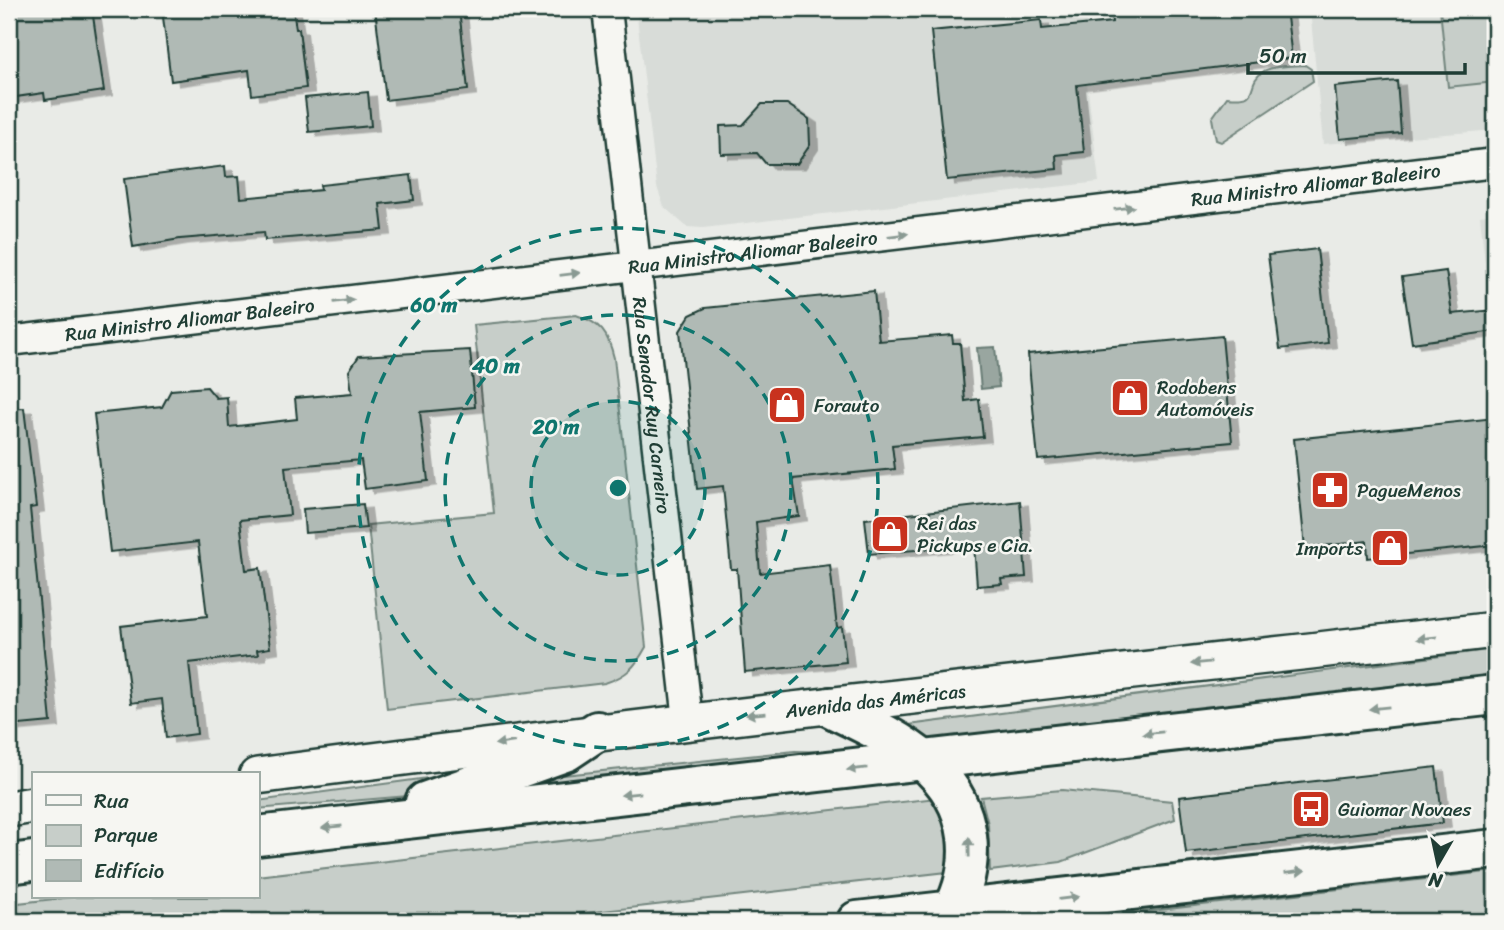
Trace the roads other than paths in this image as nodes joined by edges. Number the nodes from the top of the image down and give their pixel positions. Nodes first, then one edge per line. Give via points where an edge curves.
1 (607, 9) edge
2 (1495, 163) edge
3 (636, 267) junction
4 (9, 341) edge
5 (1495, 630) edge
6 (1495, 695) edge
7 (831, 707) junction
8 (688, 720) junction
9 (597, 731) junction
10 (925, 761) junction
11 (259, 776) edge
12 (32, 806) edge
13 (9, 809) edge
14 (392, 821) junction
15 (259, 836) edge
16 (1495, 849) edge
17 (32, 861) edge
18 (9, 864) edge
19 (950, 917) edge
20 (857, 921) edge

1 - 3 street, Rua Senador Ruy Carneiro
3 -> 2 street, Rua Ministro Aliomar Baleeiro
4 -> 3 street, Rua Ministro Aliomar Baleeiro
3 - 8 street, Rua Senador Ruy Carneiro
5 -> 7 main road, Avenida das Américas
6 -> 10 highway
7 -> 8 main road, Avenida das Américas
7 - 10 highway
8 - 9 main road, Avenida das Américas
9 -> 11 main road, Avenida das Américas
9 - 14 highway via 567,751 449,793
10 -> 14 highway
19 -> 10 highway via 968,865 966,821 953,794
12 - 13 main road
14 -> 15 highway
19 -> 16 highway
17 - 18 highway
19 - 20 highway

